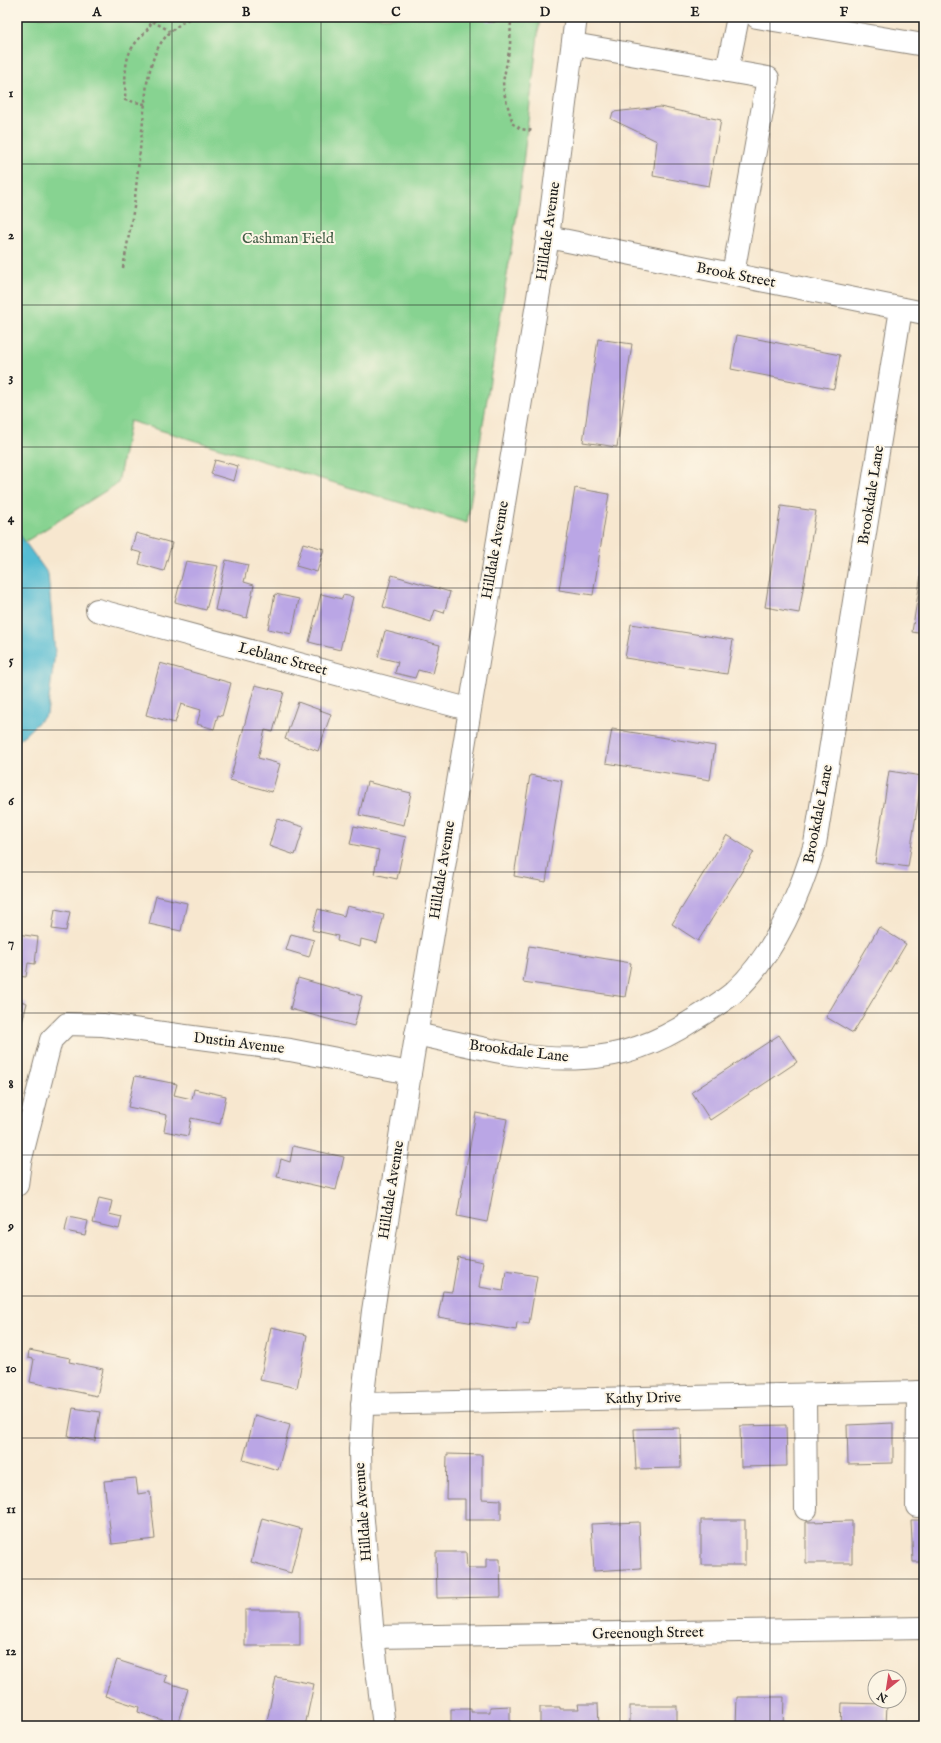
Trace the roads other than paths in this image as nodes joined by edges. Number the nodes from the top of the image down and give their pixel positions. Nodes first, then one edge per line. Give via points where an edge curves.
1 (576, 17) edge
2 (738, 17) edge
3 (757, 17) edge
4 (572, 44) junction
5 (924, 45) edge
6 (727, 70) junction
7 (548, 237) junction
8 (732, 274) junction
9 (901, 308) junction
10 (924, 313) edge
11 (97, 610) dead end
12 (468, 709) junction
13 (416, 1034) junction
14 (410, 1072) junction
15 (17, 1185) edge
16 (921, 1392) edge
17 (805, 1395) junction
18 (362, 1404) junction
19 (917, 1506) dead end
20 (806, 1509) dead end
21 (924, 1628) edge
22 (373, 1637) junction
23 (384, 1726) edge

1 - 4 street, Hilldale Avenue
2 - 6 street
3 - 5 street
4 - 6 street
4 - 7 street, Hilldale Avenue
6 - 8 street via 768,78
7 - 8 street, Brook Street
7 - 12 street, Hilldale Avenue
8 - 9 street, Brook Street
9 - 10 street, Brook Street
9 - 13 street, Brookdale Lane via 815,844 798,895 785,923 768,949 752,972 732,993 707,1011 660,1038 610,1056 582,1058 525,1055
11 - 12 street, Leblanc Street
12 - 13 street, Hilldale Avenue
13 - 14 street, Hilldale Avenue
14 - 15 street, Dustin Avenue via 290,1050 102,1025 67,1024 51,1040
14 - 18 street, Hilldale Avenue via 373,1311
16 - 17 street, Kathy Drive
16 - 19 street
17 - 18 street, Kathy Drive
17 - 20 street
18 - 22 street, Hilldale Avenue via 361,1497
21 - 22 street, Greenough Street
22 - 23 street, Hilldale Avenue

